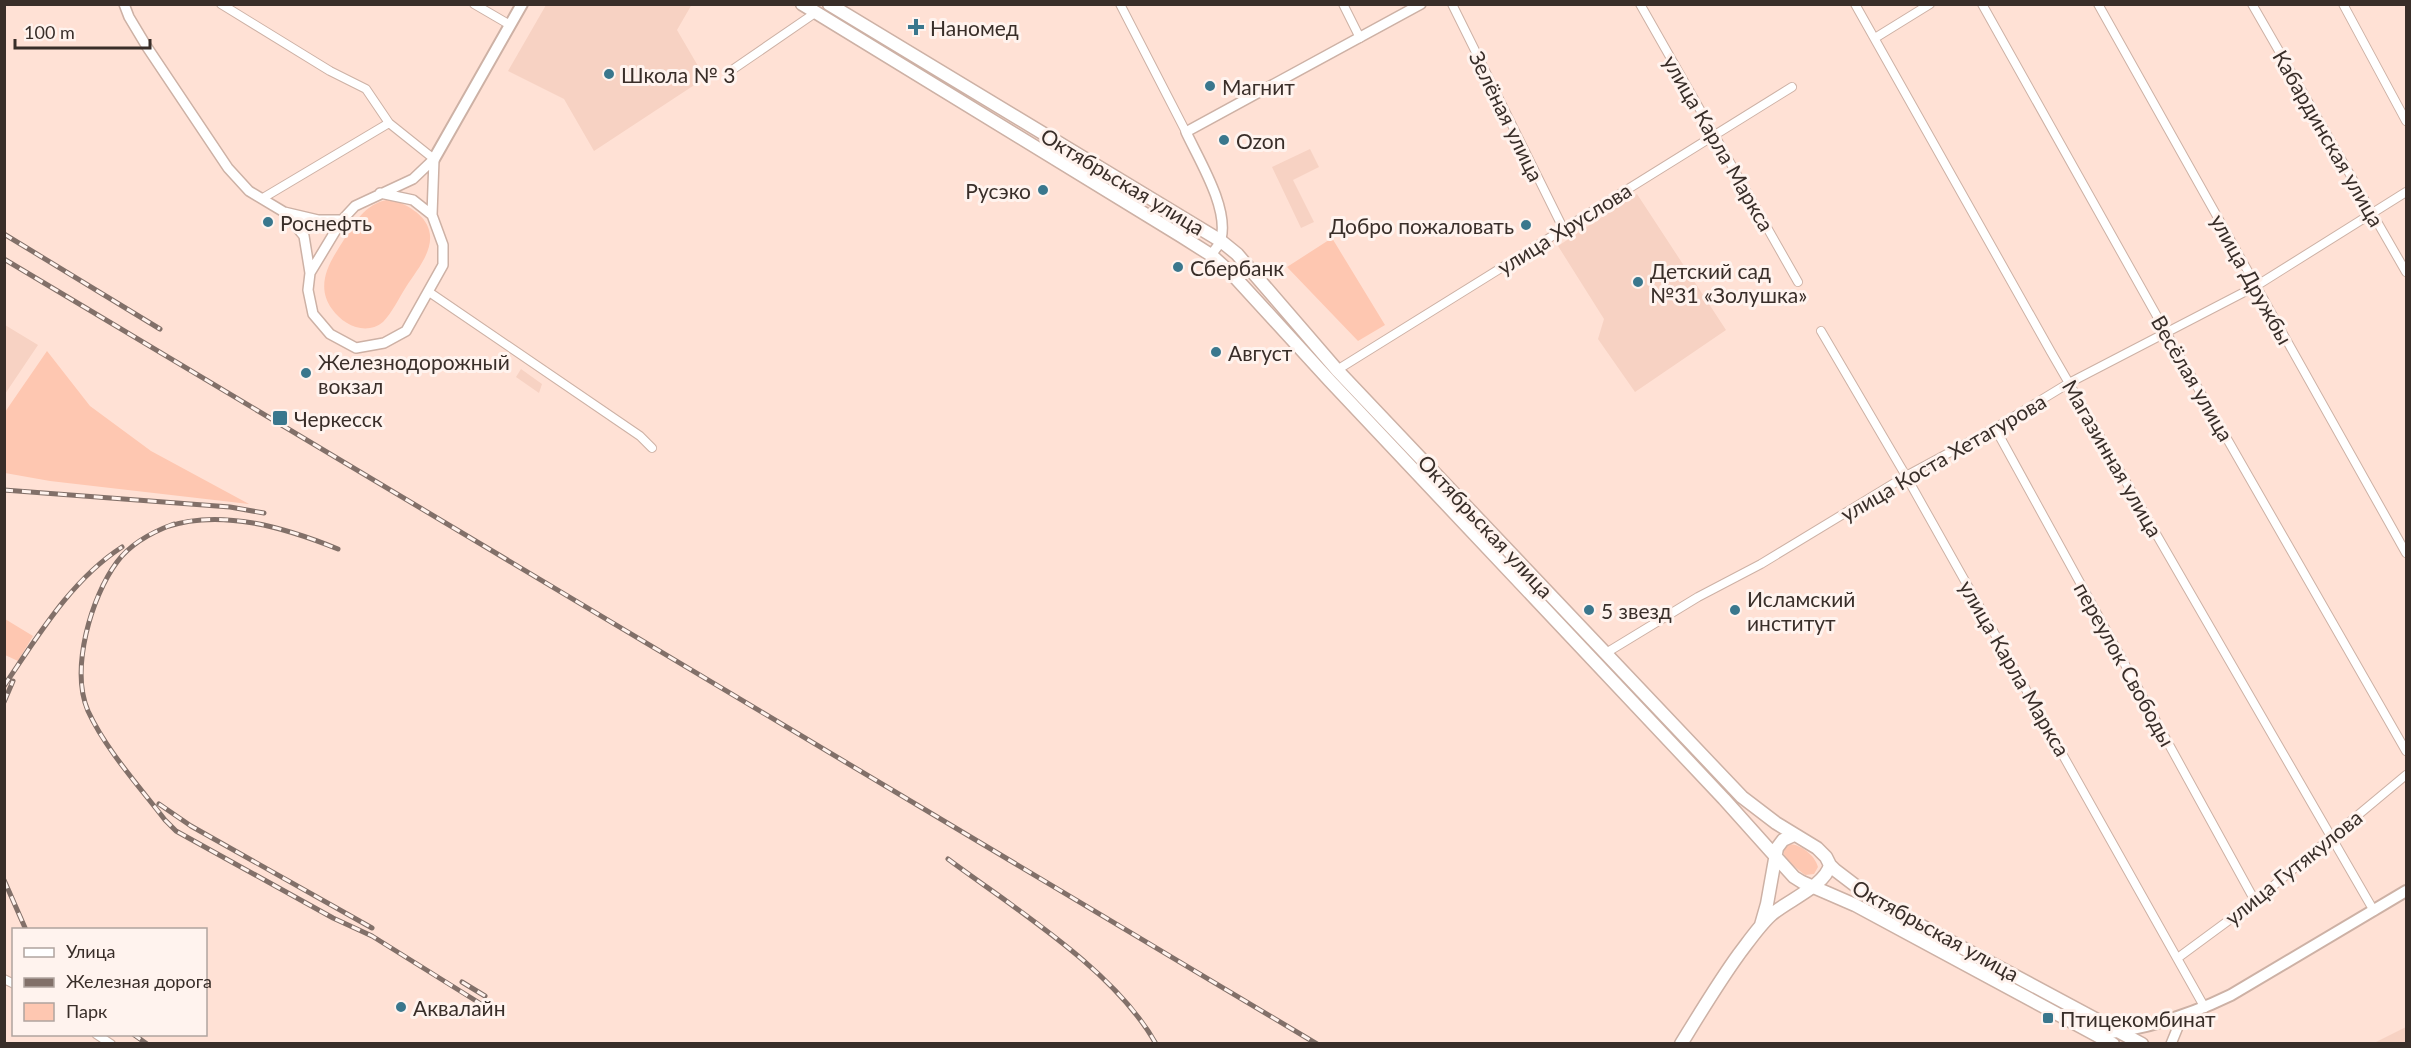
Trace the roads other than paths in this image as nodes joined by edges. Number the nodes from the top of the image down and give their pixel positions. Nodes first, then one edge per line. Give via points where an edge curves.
1 (124, 4) edge
2 (221, 4) edge
3 (474, 4) edge
4 (522, 4) edge
5 (802, 4) edge
6 (829, 4) edge
7 (1120, 4) edge
8 (1343, 4) edge
9 (1421, 4) edge
10 (1452, 4) edge
11 (1640, 4) edge
12 (1855, 4) edge
13 (1930, 4) edge
14 (1982, 4) edge
15 (2098, 4) edge
16 (2252, 4) edge
17 (2343, 4) edge
18 (815, 13) junction
19 (510, 25) junction
20 (1360, 38) junction
21 (1875, 38) junction
22 (732, 70) dead end
23 (1791, 87) dead end
24 (2406, 121) edge
25 (389, 123) junction
26 (1186, 132) junction
27 (1713, 134) junction
28 (434, 159) junction
29 (2406, 192) edge
30 (380, 193) junction
31 (263, 198) junction
32 (284, 212) junction
33 (2373, 214) junction
34 (432, 215) junction
35 (342, 220) junction
36 (1563, 228) junction
37 (1221, 241) junction
38 (1211, 255) junction
39 (2406, 272) edge
40 (310, 273) junction
41 (1798, 282) dead end
42 (2256, 286) junction
43 (429, 292) junction
44 (1821, 331) dead end
45 (2167, 334) junction
46 (1337, 370) junction
47 (2069, 383) junction
48 (1995, 428) junction
49 (652, 448) dead end
50 (1906, 476) junction
51 (2406, 553) edge
52 (1606, 653) junction
53 (2406, 751) edge
54 (2406, 775) edge
55 (1794, 835) junction
56 (2331, 838) junction
57 (1776, 857) junction
58 (1830, 865) junction
59 (1813, 885) junction
60 (2406, 891) edge
61 (2255, 901) junction
62 (2374, 911) junction
63 (1760, 926) junction
64 (2179, 957) junction
65 (2205, 1008) junction
66 (2182, 1017) junction
67 (2121, 1032) junction
68 (2098, 1035) junction
69 (98, 1036) edge
70 (111, 1044) edge
71 (1681, 1044) edge
72 (2113, 1044) edge
73 (2142, 1044) edge
74 (2171, 1044) edge

1 - 31 street via 147,47 228,168 249,191
2 - 25 street via 366,89
3 - 19 street
4 - 19 main road
5 - 18 main road, Октябрьская улица
6 - 37 main road, Октябрьская улица
7 - 26 street
8 - 20 street
9 - 20 street
10 - 36 street, Зелёная улица
11 - 27 street, улица Карла Маркса
12 - 21 street, Магазинная улица
13 - 21 street
14 - 45 street, Весёлая улица
15 - 42 street, улица Дружбы
16 - 33 street, Кабардинская улица
17 - 24 street
18 - 22 street
18 - 38 main road, Октябрьская улица
19 - 28 main road
20 - 26 street
21 - 47 street, Магазинная улица
23 - 27 street, улица Хруслова
25 - 28 street
25 - 31 street
26 - 37 street via 1217,199
27 - 36 street, улица Хруслова
27 - 41 street, улица Карла Маркса
28 - 30 street via 413,179
28 - 34 street
29 - 33 street, улица Коста Хетагурова
30 - 34 street via 413,200
30 - 35 street via 355,206
31 - 32 street
32 - 35 street via 318,220
32 - 40 street via 304,236
33 - 39 street, Кабардинская улица
33 - 42 street, улица Коста Хетагурова
34 - 43 street via 443,245 443,265
35 - 40 street
36 - 46 street, улица Хруслова
37 - 38 street
37 - 46 main road, Октябрьская улица via 1237,254
38 - 57 main road, Октябрьская улица
40 - 43 street via 308,290 313,314 330,334 356,348 384,343 406,331
42 - 45 street, улица Коста Хетагурова
42 - 51 street, улица Дружбы
43 - 49 street
44 - 50 street, улица Карла Маркса
45 - 47 street, улица Коста Хетагурова
45 - 53 street, Весёлая улица
46 - 52 main road, Октябрьская улица
47 - 48 street, улица Коста Хетагурова
47 - 56 street, Магазинная улица
48 - 50 street, улица Коста Хетагурова
48 - 61 street, переулок Свободы
50 - 52 street, улица Коста Хетагурова
50 - 64 street, улица Карла Маркса
52 - 55 main road, Октябрьская улица via 1742,797
54 - 56 street, улица Гутякулова
55 - 57 main road via 1780,844
55 - 58 main road, Октябрьская улица via 1822,852
56 - 61 street, улица Гутякулова
56 - 62 street, Магазинная улица
57 - 59 main road, Октябрьская улица via 1794,877
57 - 63 main road
58 - 59 main road via 1823,878
58 - 67 main road, Октябрьская улица via 1877,902
59 - 63 main road
59 - 68 main road, Октябрьская улица
60 - 62 main road
61 - 64 street, улица Гутякулова
62 - 65 main road
63 - 71 main road
64 - 65 street, улица Карла Маркса
65 - 66 main road
66 - 67 main road
66 - 74 street
67 - 68 main road
67 - 73 main road, Октябрьская улица
68 - 72 main road, Октябрьская улица
69 - 70 street

